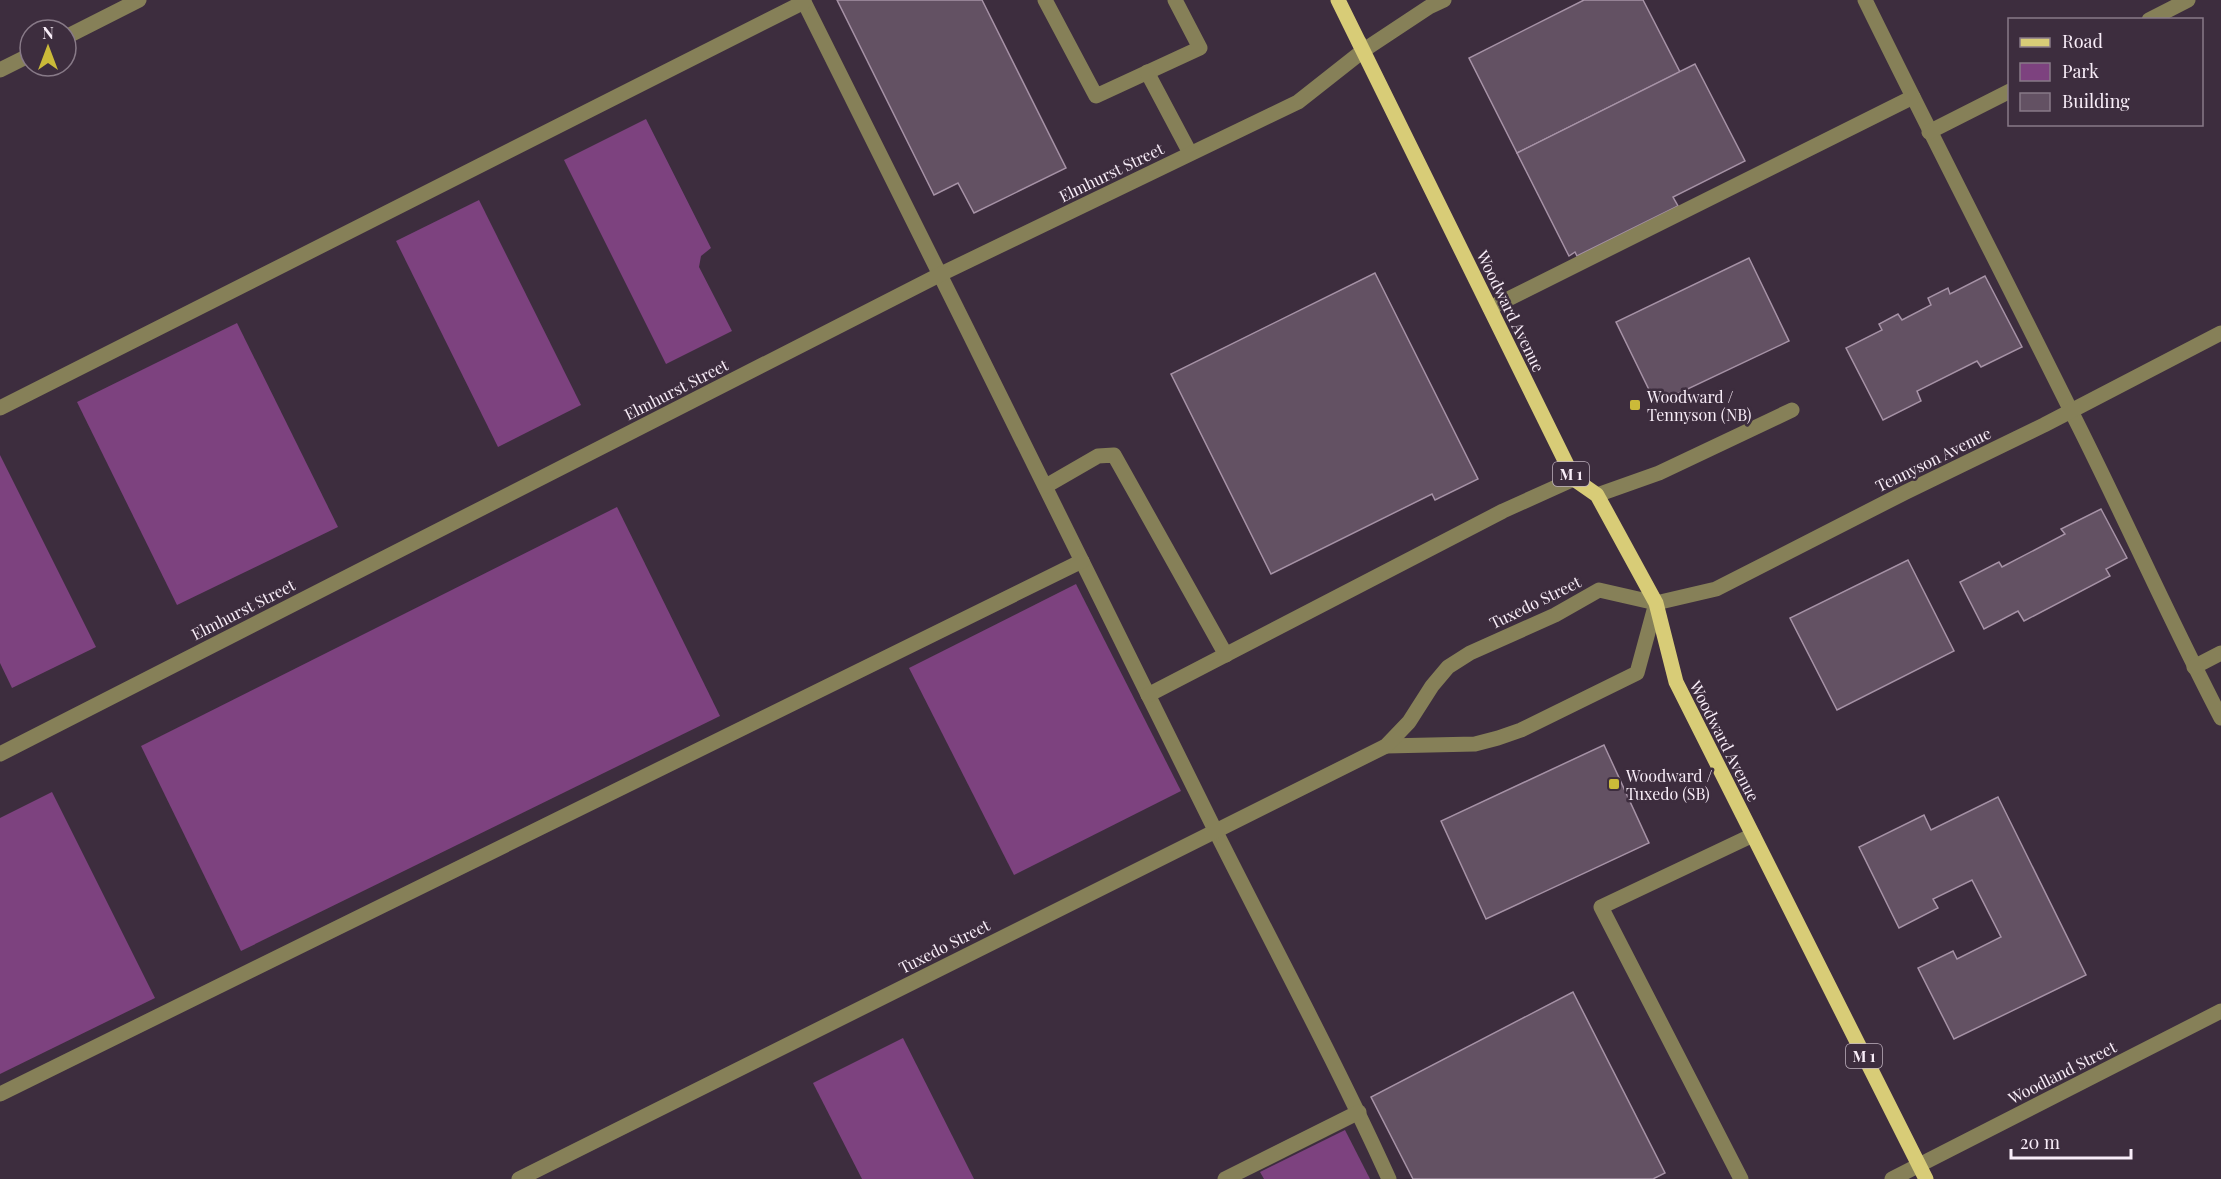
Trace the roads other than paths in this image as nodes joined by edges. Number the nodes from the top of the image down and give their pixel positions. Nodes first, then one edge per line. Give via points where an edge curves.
1 (139, 0) edge
2 (1045, 0) edge
3 (1175, 0) edge
4 (1338, 0) edge
5 (1444, 0) edge
6 (1865, 0) edge
7 (2187, 0) edge
8 (804, 1) edge
9 (2153, 18) edge
10 (78, 31) edge
11 (1362, 46) junction
12 (18, 61) edge
13 (0, 70) edge
14 (1148, 72) junction
15 (2008, 92) edge
16 (1912, 97) junction
17 (1929, 132) junction
18 (1190, 153) junction
19 (941, 274) junction
20 (1490, 308) junction
21 (2221, 333) edge
22 (0, 408) edge
23 (1792, 410) dead end
24 (2071, 410) junction
25 (1574, 479) junction
26 (1046, 486) junction
27 (1597, 495) junction
28 (1082, 561) junction
29 (1656, 603) junction
30 (2221, 653) edge
31 (1226, 655) junction
32 (2194, 667) junction
33 (1148, 695) junction
34 (2221, 718) edge
35 (1386, 746) junction
36 (0, 754) edge
37 (1215, 831) junction
38 (1753, 835) junction
39 (2221, 1011) edge
40 (0, 1094) edge
41 (1359, 1113) junction
42 (1922, 1172) edge
43 (519, 1179) edge
44 (1225, 1179) edge
45 (1389, 1179) edge
46 (1741, 1179) edge
47 (1892, 1179) edge

1 - 10 street
2 - 14 street via 1096,96
3 - 14 street via 1200,48
4 - 11 main road, Woodward Avenue / M 1
5 - 11 street, Elmhurst Street
6 - 16 street
7 - 9 street
8 - 19 street
8 - 22 street
11 - 18 street, Elmhurst Street via 1298,102
11 - 20 main road, Woodward Avenue / M 1
12 - 13 street
14 - 18 street
15 - 17 street
16 - 17 street
16 - 20 street
17 - 24 street
18 - 19 street, Elmhurst Street
19 - 26 street
19 - 36 street, Elmhurst Street
20 - 25 main road, Woodward Avenue / M 1
21 - 24 street, Tennyson Avenue
23 - 27 street via 1659,473
24 - 29 street, Tennyson Avenue via 1716,590
24 - 32 street
25 - 27 main road, Woodward Avenue / M 1
25 - 31 street via 1503,511
26 - 28 street
26 - 31 street via 1098,456 1114,455
27 - 29 main road, Woodward Avenue / M 1
28 - 33 street
28 - 40 street
29 - 35 street, Tuxedo Street via 1599,590 1555,615 1470,653 1448,667 1409,722
29 - 35 street, Tuxedo Street via 1637,673 1498,738 1475,744
29 - 38 main road, Woodward Avenue / M 1 via 1676,682
30 - 32 street
31 - 33 street
32 - 34 street
33 - 37 street
35 - 37 street, Tuxedo Street
37 - 41 street
37 - 43 street, Tuxedo Street
38 - 42 main road, Woodward Avenue / M 1
38 - 46 street via 1601,907
39 - 42 street, Woodland Street
41 - 44 street
41 - 45 street
42 - 47 street, Woodland Street

